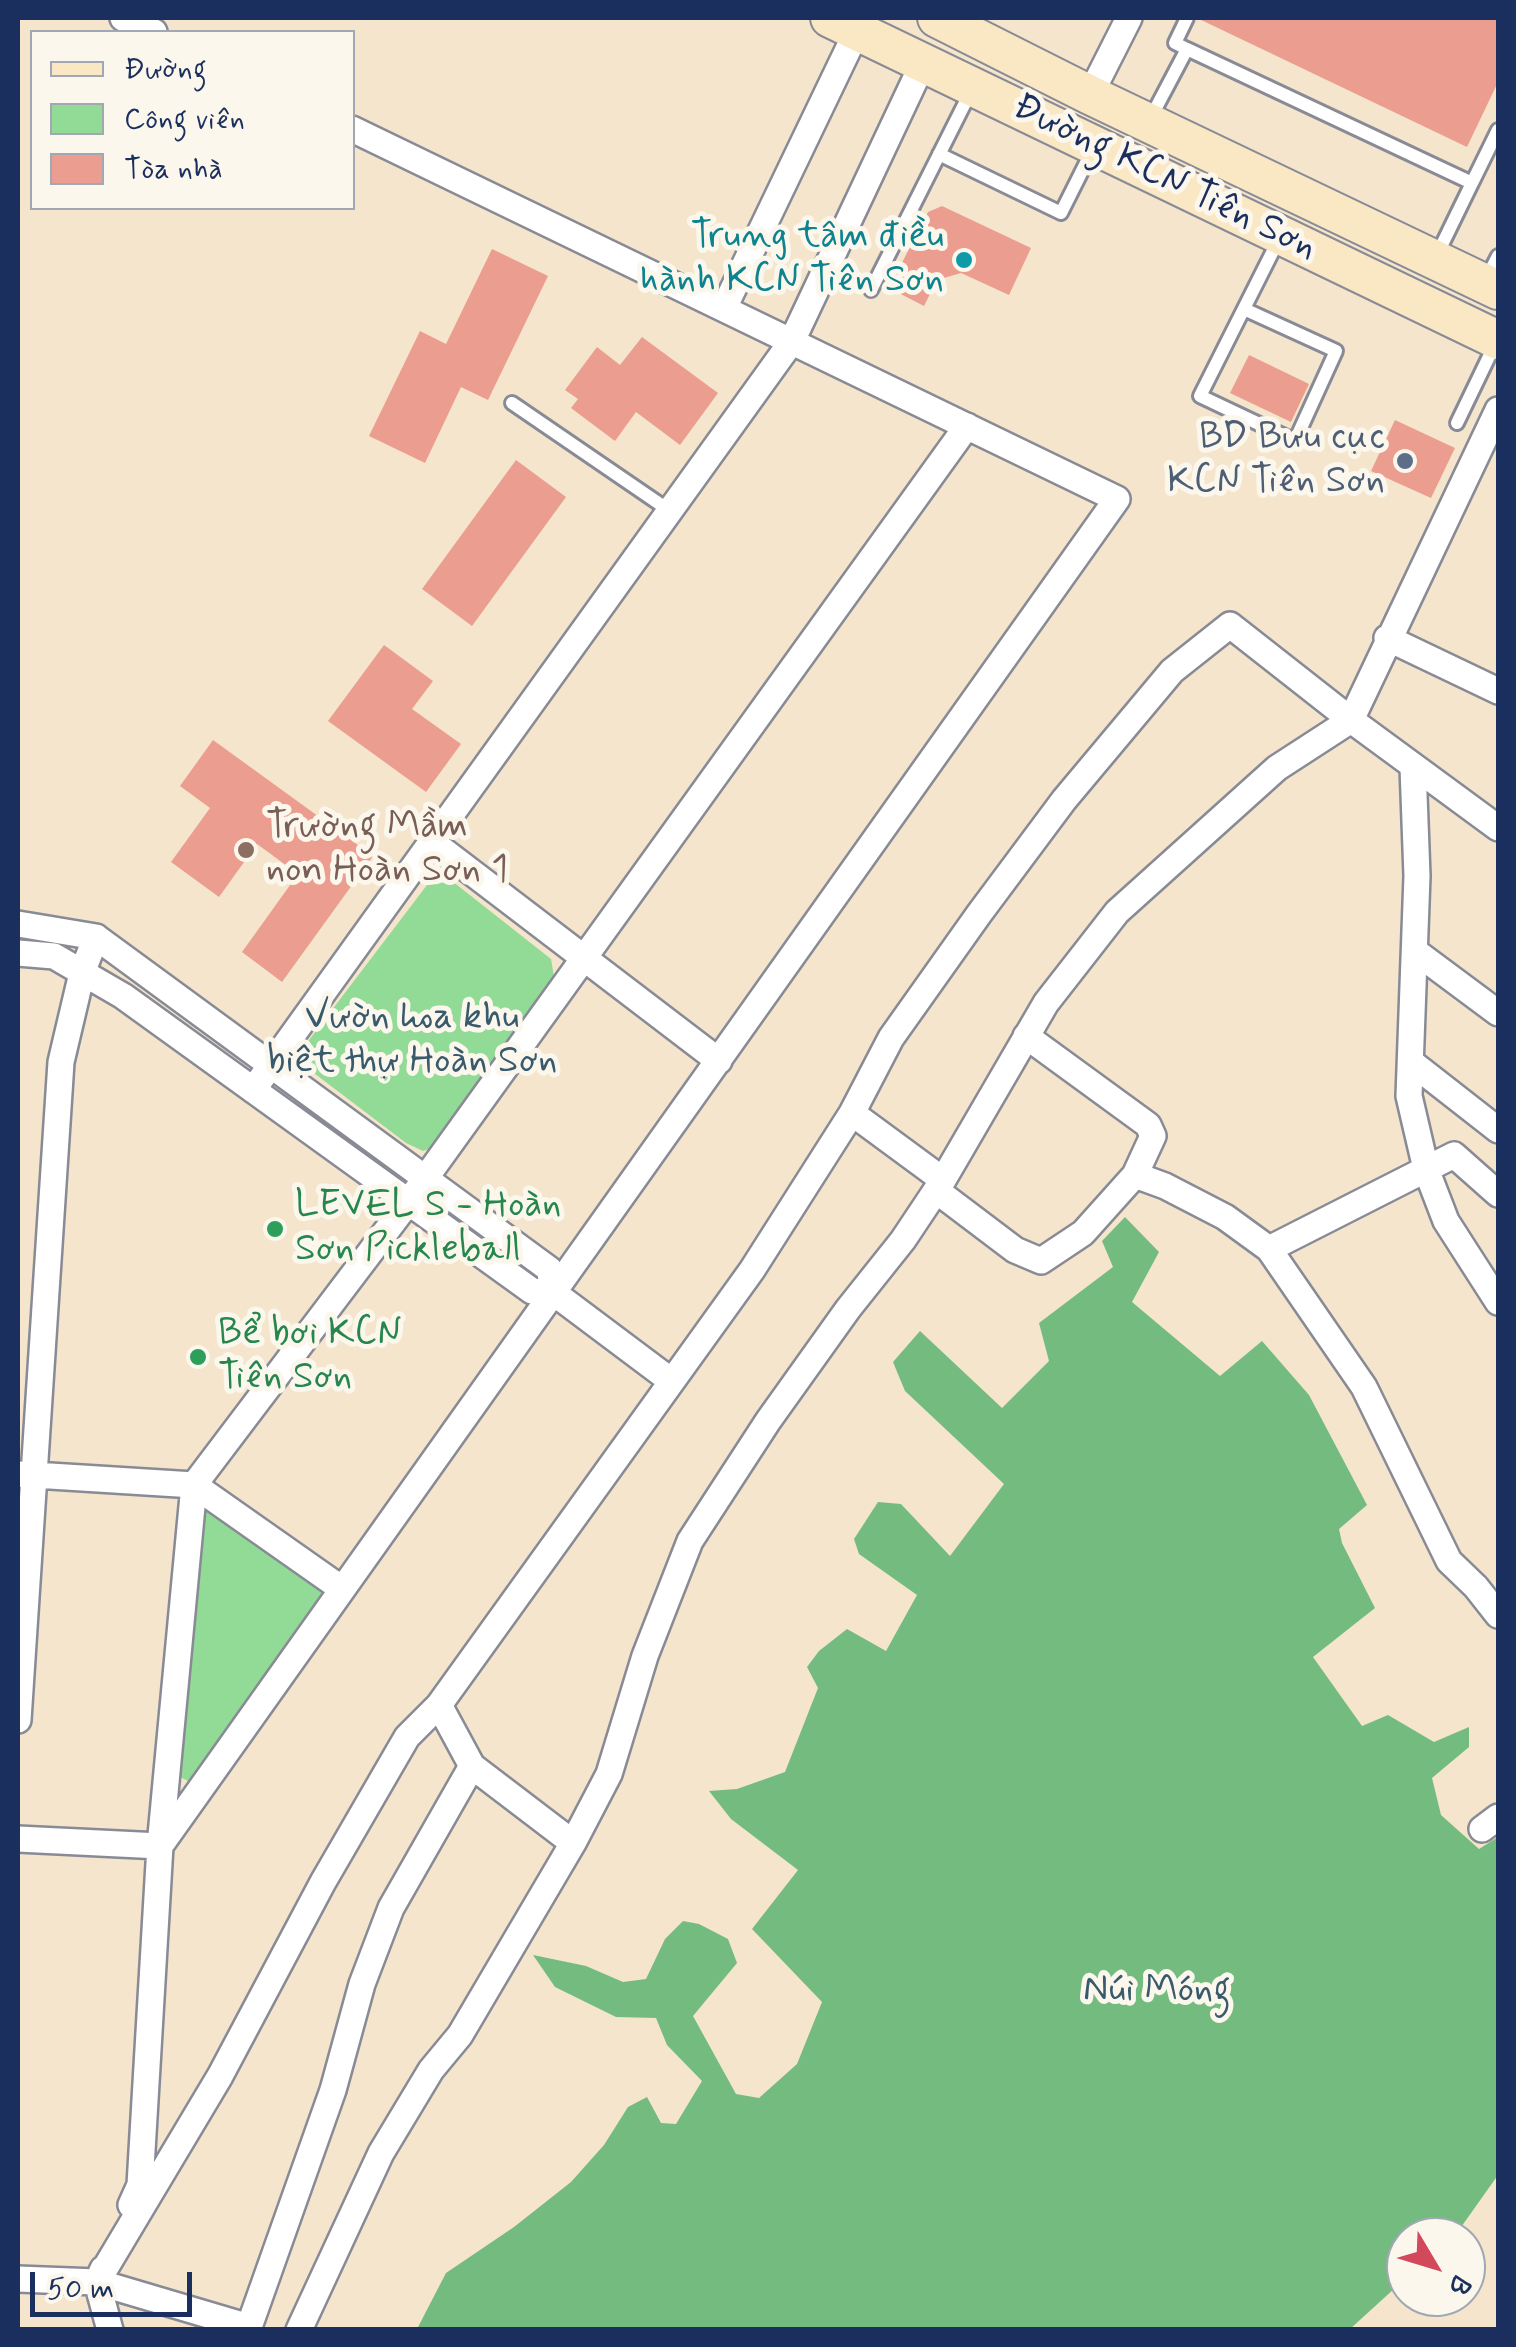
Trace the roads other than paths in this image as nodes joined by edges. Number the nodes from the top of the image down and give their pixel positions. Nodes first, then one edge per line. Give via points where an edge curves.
1 (123, 18) edge
2 (1129, 18) edge
3 (1187, 18) edge
4 (954, 21) edge
5 (844, 24) edge
6 (150, 30) edge
7 (1187, 48) junction
8 (924, 63) junction
9 (973, 87) junction
10 (1090, 95) junction
11 (1498, 115) edge
12 (1148, 123) junction
13 (1498, 128) edge
14 (355, 130) edge
15 (1083, 140) junction
16 (939, 154) junction
17 (1472, 183) junction
18 (1281, 235) junction
19 (1435, 260) junction
20 (1493, 276) edge
21 (871, 290) dead end
22 (724, 308) junction
23 (1244, 309) junction
24 (1498, 340) edge
25 (792, 341) junction
26 (512, 404) dead end
27 (1498, 410) edge
28 (1457, 423) dead end
29 (967, 426) junction
30 (670, 511) junction
31 (1388, 638) junction
32 (1498, 692) edge
33 (1351, 720) junction
34 (1414, 766) junction
35 (1498, 828) edge
36 (432, 842) junction
37 (18, 924) edge
38 (96, 937) junction
39 (1416, 952) junction
40 (18, 954) edge
41 (584, 958) junction
42 (82, 973) junction
43 (1498, 1013) edge
44 (1026, 1036) junction
45 (718, 1061) junction
46 (1411, 1062) junction
47 (272, 1066) junction
48 (253, 1090) junction
49 (852, 1112) junction
50 (1498, 1130) edge
51 (1426, 1169) junction
52 (1135, 1175) junction
53 (425, 1178) junction
54 (940, 1186) junction
55 (1498, 1194) edge
56 (409, 1202) junction
57 (1269, 1249) junction
58 (554, 1293) junction
59 (1498, 1302) edge
60 (670, 1380) junction
61 (26, 1475) edge
62 (194, 1485) junction
63 (342, 1589) junction
64 (1498, 1615) edge
65 (439, 1705) junction
66 (18, 1720) edge
67 (472, 1766) junction
68 (18, 1839) edge
69 (572, 1843) junction
70 (160, 1846) junction
71 (18, 2280) edge
72 (97, 2282) junction
73 (249, 2328) edge
74 (110, 2330) edge
75 (300, 2330) edge

1 - 6 street
2 - 10 street
3 - 7 lane via 1175,42
4 - 10 main road, Đường KCN Tiên Sơn
5 - 8 main road, Đường KCN Tiên Sơn
5 - 22 street
7 - 12 lane
7 - 17 lane
8 - 9 main road, Đường KCN Tiên Sơn
8 - 25 street
9 - 15 main road, Đường KCN Tiên Sơn
9 - 16 lane
10 - 12 main road, Đường KCN Tiên Sơn
10 - 15 main road
11 - 13 lane
12 - 19 main road, Đường KCN Tiên Sơn
13 - 17 lane
14 - 22 street
15 - 16 lane via 1061,213
15 - 18 main road, Đường KCN Tiên Sơn
16 - 21 lane
17 - 19 lane
18 - 23 lane
18 - 24 main road, Đường KCN Tiên Sơn
19 - 20 main road, Đường KCN Tiên Sơn
22 - 25 street
23 - 23 lane via 1200,396 1295,441 1336,351
24 - 28 lane
25 - 29 street
25 - 30 street
26 - 30 lane
27 - 31 street
29 - 41 street
29 - 45 street via 1117,499
30 - 36 street
31 - 32 street
31 - 33 street
33 - 34 street
33 - 44 street via 1278,768 1117,912
33 - 49 street via 1230,625 1172,671 1064,800 891,1038
34 - 35 street
34 - 39 street
36 - 41 street
36 - 47 street
37 - 38 street
38 - 42 street
38 - 47 street
39 - 43 street
39 - 46 street
40 - 42 street via 54,956
41 - 45 street
41 - 53 street
42 - 48 street
42 - 61 street via 61,1062
44 - 52 street via 1148,1125 1153,1136
44 - 54 street
45 - 58 street
46 - 50 street
46 - 51 street via 1409,1096
47 - 48 street
47 - 53 street
48 - 56 street
49 - 54 street
49 - 60 street via 752,1270
51 - 55 street via 1454,1155
51 - 57 street
51 - 59 street via 1446,1221
52 - 54 street via 1083,1232 1040,1260 1015,1250
52 - 57 street via 1225,1216
53 - 56 street
53 - 58 street via 549,1269
54 - 69 street via 779,1404 690,1541 609,1774
56 - 58 street via 532,1290
56 - 62 street
57 - 64 street via 1364,1387 1449,1561
58 - 60 street
58 - 63 street
60 - 65 street
61 - 62 street
61 - 66 street
62 - 63 street
62 - 70 street
63 - 70 street
65 - 67 street
65 - 72 street via 407,1736 220,2076
67 - 69 street
67 - 73 street via 391,1908
68 - 70 street
69 - 75 street via 460,2035 381,2153
70 - 72 street via 140,2185
71 - 72 street
72 - 73 street
72 - 74 street

